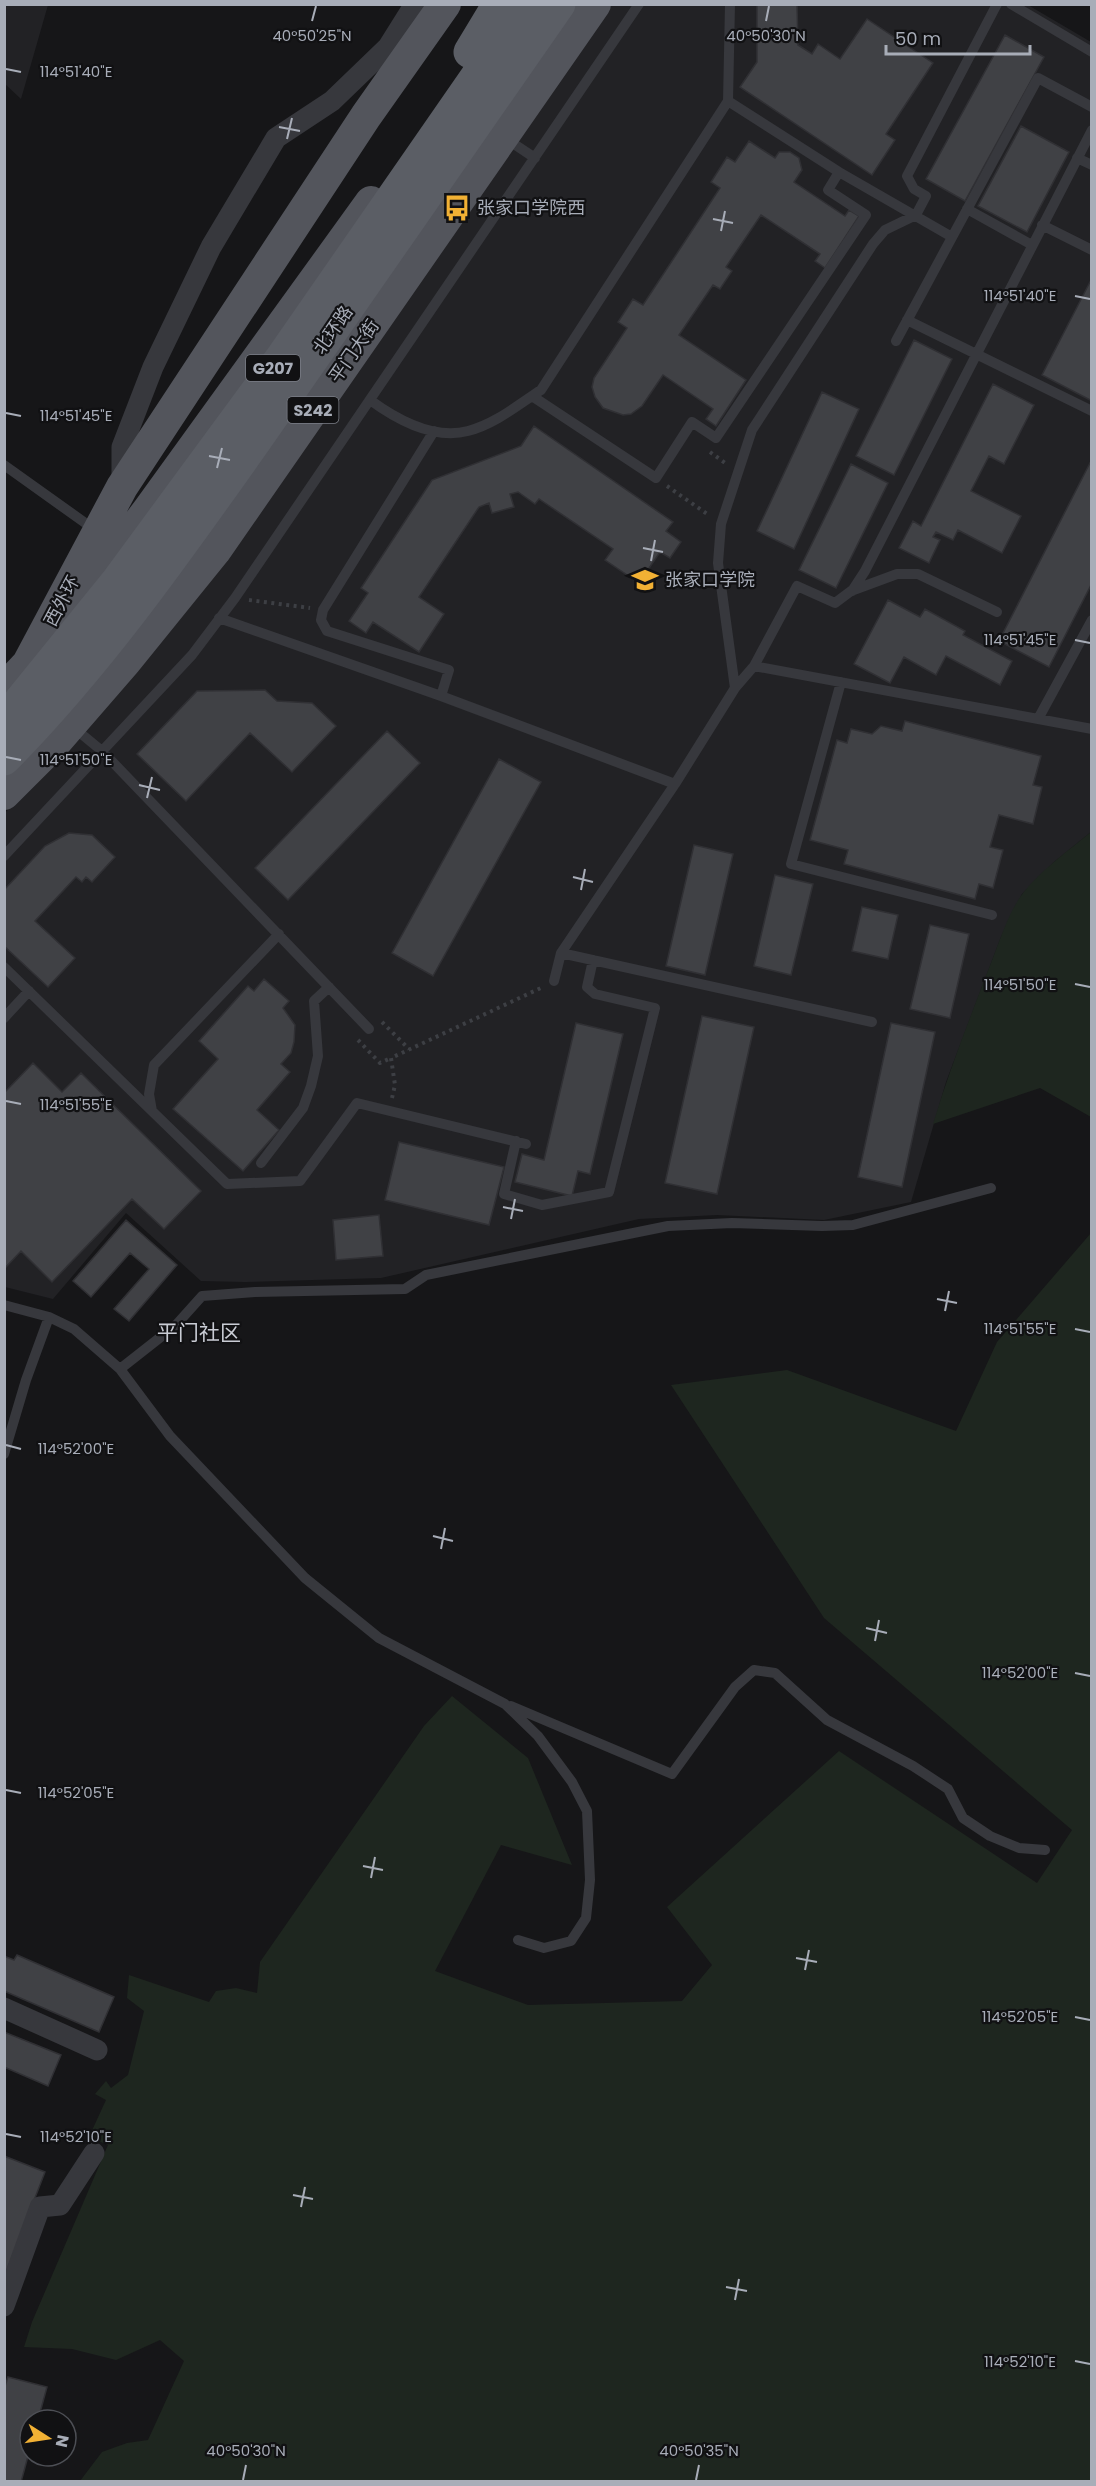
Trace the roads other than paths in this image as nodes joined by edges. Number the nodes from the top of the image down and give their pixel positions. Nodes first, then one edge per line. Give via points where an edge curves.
1 (414, 4) edge
2 (445, 4) edge
3 (499, 4) edge
4 (508, 4) edge
5 (527, 4) edge
6 (560, 4) edge
7 (594, 4) edge
8 (639, 4) edge
9 (730, 4) edge
10 (997, 4) edge
11 (1011, 4) edge
12 (1092, 52) edge
13 (728, 101) junction
14 (1092, 107) edge
15 (1092, 130) edge
16 (502, 137) junction
17 (535, 158) junction
18 (1077, 158) junction
19 (1092, 165) edge
20 (839, 172) junction
21 (967, 209) junction
22 (916, 215) junction
23 (1042, 225) junction
24 (952, 237) junction
25 (1032, 245) junction
26 (1092, 250) edge
27 (907, 321) junction
28 (896, 341) dead end
29 (976, 354) junction
30 (283, 356) junction
31 (532, 396) junction
32 (370, 400) junction
33 (1092, 411) edge
34 (434, 430) junction
35 (4, 465) edge
36 (122, 487) junction
37 (97, 532) junction
38 (851, 591) junction
39 (997, 612) dead end
40 (219, 618) junction
41 (1092, 620) edge
42 (754, 666) junction
43 (15, 679) edge
44 (841, 682) junction
45 (735, 688) junction
46 (441, 696) junction
47 (1038, 719) junction
48 (75, 720) junction
49 (4, 721) edge
50 (1092, 729) edge
51 (102, 751) junction
52 (4, 759) edge
53 (675, 784) junction
54 (4, 794) edge
55 (4, 856) edge
56 (992, 915) dead end
57 (279, 934) junction
58 (561, 953) junction
59 (594, 960) junction
60 (4, 967) edge
61 (554, 981) road end
62 (329, 987) junction
63 (29, 991) junction
64 (4, 1018) edge
65 (872, 1022) dead end
66 (369, 1029) dead end
67 (153, 1111) junction
68 (261, 1162) dead end
69 (991, 1188) dead end
70 (4, 1305) edge
71 (49, 1317) junction
72 (120, 1370) junction
73 (4, 1454) edge
74 (505, 1704) junction
75 (1045, 1850) dead end
76 (518, 1940) dead end
77 (4, 2008) edge
78 (97, 2050) dead end
79 (93, 2153) dead end
80 (4, 2306) edge

1 - 36 street via 388,47 332,101 276,138 212,247 153,367 122,447
2 - 36 main road, 西外环 via 327,174
3 - 30 highway, bridge
4 - 43 main road via 411,146 149,509
5 - 30 highway, 北环路 / G207, bridge
6 - 52 highway, 北环路 / G207, bridge via 201,518 119,628 44,719
7 - 16 main road, 平门大街 / S242
8 - 17 lane
9 - 13 lane
10 - 22 lane via 907,176 914,189 926,196
11 - 12 lane
13 - 20 lane
13 - 31 lane via 541,390
14 - 21 lane via 1038,78
15 - 18 lane
16 - 17 lane
16 - 48 main road, 平门大街 / S242 via 215,551
17 - 32 lane
18 - 19 lane
18 - 23 lane
20 - 22 lane
20 - 31 lane via 828,190 866,214 716,438 692,422 656,478
21 - 24 lane
21 - 25 lane
22 - 24 lane
22 - 45 lane via 885,230 873,244 752,430 721,524 717,562
23 - 25 lane
23 - 26 lane
24 - 27 lane
25 - 29 lane
27 - 28 lane
27 - 29 lane
29 - 33 lane
29 - 38 lane via 865,571
30 - 49 highway, 北环路 / G207, bridge via 116,583
31 - 34 lane via 501,417 468,431
32 - 34 lane via 404,421
32 - 40 lane
34 - 46 lane via 323,610 321,620 327,631 449,670
35 - 37 lane
36 - 37 main road, 西外环
37 - 43 main road, 西外环 via 56,615
38 - 39 lane via 897,574 918,574
38 - 42 lane via 834,603 797,586
40 - 46 lane
40 - 51 lane via 192,655
41 - 47 lane
42 - 44 lane
42 - 45 lane
43 - 48 main road
44 - 47 lane
44 - 56 lane via 791,864
45 - 53 lane
46 - 53 lane
47 - 50 lane
48 - 51 lane
48 - 54 main road, 平门大街 / S242
51 - 55 lane
51 - 57 lane
53 - 58 lane
57 - 62 lane
57 - 67 lane via 154,1065 149,1095
58 - 59 lane
58 - 61 lane
59 - 65 lane
59 - 67 lane via 587,987 595,994 655,1008 609,1192 542,1205 504,1194 521,1142 357,1103 300,1181 227,1184
60 - 63 lane
62 - 66 lane
62 - 68 lane via 314,1002 318,1056 303,1108
63 - 64 lane
63 - 67 lane
69 - 72 lane via 853,1225 668,1226 426,1275 405,1289 202,1296 176,1325
70 - 71 lane
71 - 72 lane via 74,1329
71 - 73 lane
72 - 74 lane via 170,1436 305,1578 379,1638
74 - 75 lane via 672,1774 735,1687 754,1670 775,1673 827,1720 913,1766 948,1790 963,1818 990,1836 1019,1848
74 - 76 lane via 538,1736 572,1782 587,1812 590,1854 586,1918 571,1941 544,1948
77 - 78 street
79 - 80 street via 60,2205 40,2207

